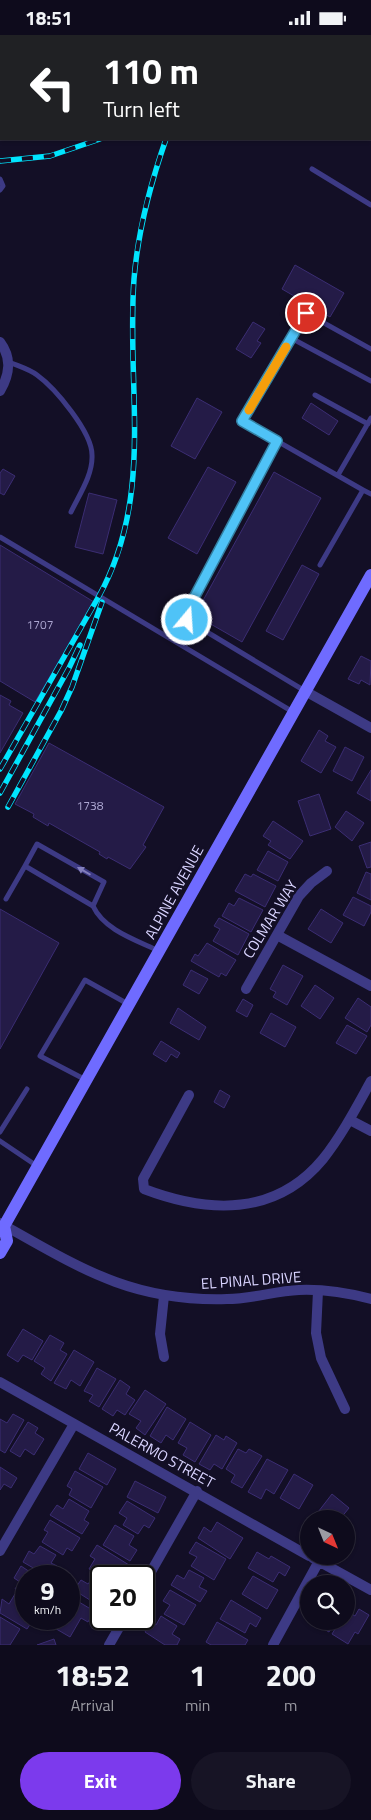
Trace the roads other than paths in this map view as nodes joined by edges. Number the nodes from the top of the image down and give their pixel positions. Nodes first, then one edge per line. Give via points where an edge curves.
1 (312, 169) dead end
2 (0, 179) edge
3 (0, 191) edge
4 (371, 205) edge
5 (291, 337) junction
6 (0, 342) edge
7 (371, 349) edge
8 (9, 362) junction
9 (371, 381) edge
10 (0, 391) edge
11 (315, 395) dead end
12 (371, 418) edge
13 (368, 424) junction
14 (277, 441) junction
15 (338, 475) junction
16 (363, 490) junction
17 (371, 494) edge
18 (71, 512) dead end
19 (0, 537) edge
20 (320, 565) dead end
21 (371, 575) edge
22 (305, 691) junction
23 (294, 713) junction
24 (371, 728) edge
25 (25, 866) junction
26 (327, 871) dead end
27 (6, 899) dead end
28 (93, 905) junction
29 (277, 935) junction
30 (159, 951) junction
31 (371, 986) edge
32 (246, 989) dead end
33 (129, 1005) junction
34 (86, 1080) junction
35 (371, 1081) edge
36 (27, 1089) dead end
37 (189, 1095) dead end
38 (350, 1119) junction
39 (371, 1131) edge
40 (0, 1132) edge
41 (0, 1141) edge
42 (38, 1167) junction
43 (1, 1226) edge
44 (0, 1253) edge
45 (318, 1291) junction
46 (164, 1297) junction
47 (371, 1299) edge
48 (164, 1357) dead end
49 (0, 1382) edge
50 (345, 1409) dead end
51 (74, 1424) junction
52 (197, 1491) junction
53 (0, 1551) edge
54 (300, 1551) edge
55 (155, 1565) edge
56 (309, 1565) edge
57 (325, 1565) edge
58 (371, 1590) edge
59 (118, 1630) edge
60 (109, 1645) edge
61 (273, 1645) edge

1 - 4 lane
2 - 3 lane
5 - 7 lane via 306,313
5 - 9 lane
5 - 14 lane via 242,421
6 - 8 street
8 - 10 street
8 - 18 lane via 43,379 89,440 93,454 91,471
11 - 13 lane
12 - 13 lane
13 - 15 lane
14 - 15 lane
14 - 22 lane via 186,613 187,620
15 - 16 lane
16 - 17 lane
16 - 20 lane
19 - 23 lane
21 - 22 street, ALPINE AVENUE
22 - 23 street, ALPINE AVENUE
22 - 24 street
23 - 30 street, ALPINE AVENUE
25 - 27 lane
25 - 28 lane
28 -> 25 lane via 104,882 37,844
26 - 29 street, COLMAR WAY via 299,896
28 - 30 lane via 97,916 110,927
29 - 31 street
29 - 32 street, COLMAR WAY
30 - 33 street, ALPINE AVENUE
33 - 34 street, ALPINE AVENUE
33 - 34 lane via 85,980 40,1056
34 - 42 street, ALPINE AVENUE
35 - 38 street
36 - 40 lane
37 - 38 street via 143,1179 144,1189 190,1204 241,1206 283,1191 322,1161
38 - 39 street
41 - 42 lane
42 - 43 street, ALPINE AVENUE
43 - 44 street, ALPINE AVENUE via 7,1241
43 - 46 street, EL PINAL DRIVE via 97,1276
45 - 46 street, EL PINAL DRIVE via 298,1290 229,1299
45 - 47 street, EL PINAL DRIVE
45 - 50 street via 316,1333 321,1358
46 - 48 street via 160,1334
49 - 51 street, PALERMO STREET
51 - 52 street, PALERMO STREET
51 - 53 street
52 - 54 street, PALERMO STREET
52 - 55 street
56 - 61 street
57 - 58 street, PALERMO STREET
59 - 60 street

